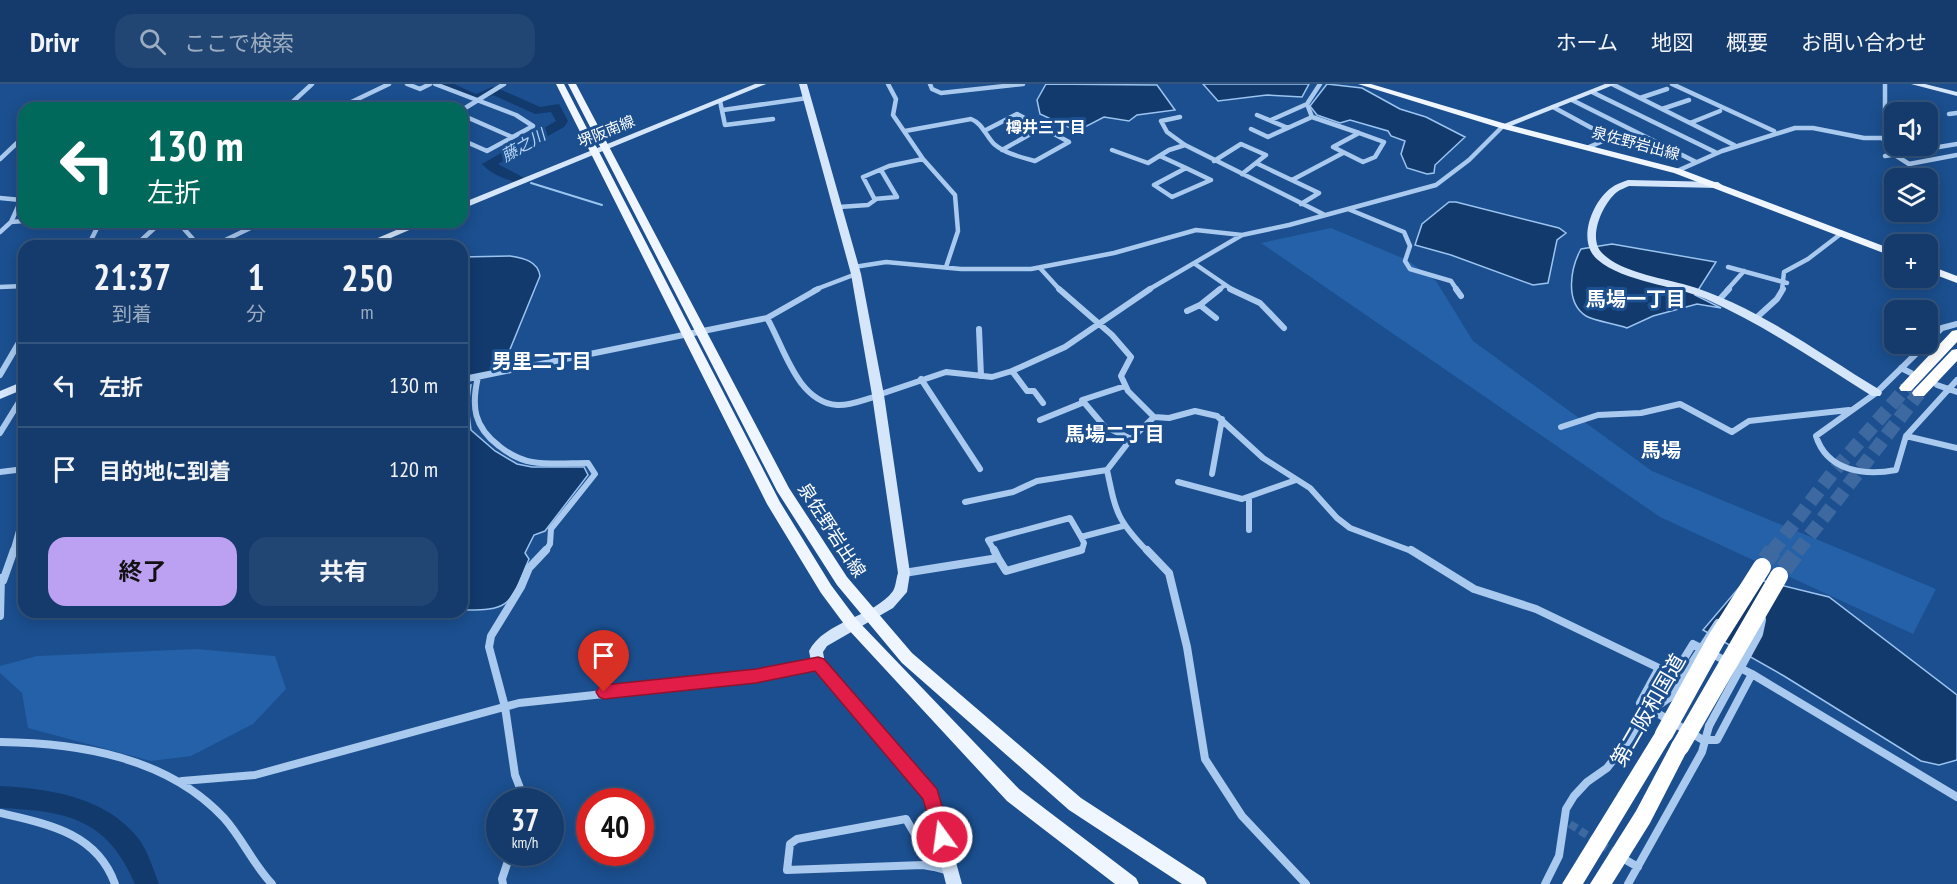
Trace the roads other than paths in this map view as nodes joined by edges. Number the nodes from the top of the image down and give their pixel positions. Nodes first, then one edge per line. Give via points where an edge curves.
1 (312, 84) edge
2 (389, 84) edge
3 (407, 84) edge
4 (430, 84) edge
5 (435, 84) edge
6 (504, 84) edge
7 (560, 84) edge
8 (572, 84) edge
9 (762, 84) edge
10 (803, 84) edge
11 (888, 84) edge
12 (930, 84) edge
13 (1023, 84) edge
14 (1320, 84) edge
15 (1362, 84) edge
16 (1612, 84) edge
17 (1672, 84) edge
18 (1885, 84) edge
19 (1915, 84) edge
20 (1667, 89) dead end
21 (1592, 92) junction
22 (1957, 94) edge
23 (807, 98) junction
24 (1640, 98) junction
25 (1572, 100) junction
26 (1689, 100) dead end
27 (478, 101) junction
28 (292, 102) edge
29 (352, 102) edge
30 (1307, 104) junction
31 (721, 106) junction
32 (468, 107) edge
33 (1553, 107) junction
34 (1662, 109) junction
35 (1720, 111) dead end
36 (1957, 113) edge
37 (1949, 114) dead end
38 (1257, 115) dead end
39 (1180, 117) dead end
40 (1312, 117) junction
41 (468, 118) edge
42 (773, 119) dead end
43 (1271, 120) junction
44 (1690, 123) junction
45 (1503, 126) junction
46 (1042, 127) junction
47 (1288, 128) junction
48 (1251, 129) dead end
49 (905, 131) junction
50 (984, 131) junction
51 (1775, 131) junction
52 (1360, 133) junction
53 (512, 137) junction
54 (1881, 138) junction
55 (1884, 139) edge
56 (17, 143) dead end
57 (468, 143) edge
58 (1734, 144) junction
59 (1957, 144) edge
60 (1185, 145) junction
61 (1589, 147) junction
62 (1938, 147) joint
63 (600, 150) junction
64 (1002, 150) junction
65 (1112, 150) dead end
66 (1715, 152) junction
67 (1343, 153) junction
68 (1955, 155) edge
69 (1160, 156) junction
70 (1896, 156) edge
71 (0, 159) edge
72 (923, 159) junction
73 (1214, 161) junction
74 (1695, 162) junction
75 (1256, 163) junction
76 (1186, 168) junction
77 (881, 170) junction
78 (1677, 171) junction
79 (1242, 174) junction
80 (1293, 180) junction
81 (1718, 185) junction
82 (0, 198) edge
83 (874, 199) junction
84 (18, 200) edge
85 (468, 204) edge
86 (1301, 204) junction
87 (18, 207) edge
88 (839, 207) junction
89 (1347, 209) junction
90 (1323, 214) junction
91 (18, 221) edge
92 (11, 222) junction
93 (154, 228) edge
94 (183, 228) edge
95 (250, 228) edge
96 (408, 228) edge
97 (0, 232) edge
98 (1842, 233) junction
99 (1242, 235) junction
100 (142, 240) edge
101 (194, 240) edge
102 (226, 240) edge
103 (379, 240) edge
104 (1884, 250) edge
105 (1195, 264) junction
106 (946, 267) junction
107 (1728, 267) dead end
108 (1040, 268) junction
109 (855, 271) junction
110 (1744, 271) junction
111 (1938, 272) edge
112 (1957, 280) edge
113 (1787, 283) junction
114 (18, 286) edge
115 (1224, 286) junction
116 (0, 287) edge
117 (1461, 296) dead end
118 (1718, 301) junction
119 (1201, 306) junction
120 (1187, 310) dead end
121 (767, 318) junction
122 (1216, 318) dead end
123 (1755, 319) junction
124 (1095, 324) junction
125 (1957, 324) edge
126 (979, 328) dead end
127 (1284, 328) dead end
128 (702, 332) junction
129 (1938, 332) edge
130 (687, 334) junction
131 (1957, 334) edge
132 (18, 344) edge
133 (1957, 353) edge
134 (1916, 354) edge
135 (1901, 368) junction
136 (1012, 371) junction
137 (1911, 373) dead end
138 (0, 375) edge
139 (981, 376) junction
140 (478, 377) junction
141 (468, 379) edge
142 (921, 379) junction
143 (1957, 380) edge
144 (1937, 385) dead end
145 (1125, 386) junction
146 (18, 388) edge
147 (1906, 388) tunnel mouth
148 (1949, 389) junction
149 (1957, 392) edge
150 (1876, 393) junction
151 (1920, 393) tunnel mouth
152 (0, 395) edge
153 (878, 395) junction
154 (1043, 403) dead end
155 (1083, 403) junction
156 (18, 404) edge
157 (1852, 409) junction
158 (1154, 417) junction
159 (1222, 419) junction
160 (1040, 420) dead end
161 (1561, 427) dead end
162 (0, 433) edge
163 (1906, 436) junction
164 (1131, 439) junction
165 (1957, 448) edge
166 (980, 469) dead end
167 (18, 470) edge
168 (1107, 470) junction
169 (0, 472) edge
170 (1212, 474) dead end
171 (1296, 480) junction
172 (1178, 482) dead end
173 (1248, 497) junction
174 (965, 502) dead end
175 (1123, 526) junction
176 (1249, 530) dead end
177 (18, 535) edge
178 (1081, 537) junction
179 (18, 548) edge
180 (14, 549) junction
181 (998, 558) junction
182 (1764, 563) tunnel mouth
183 (904, 573) junction
184 (1782, 573) tunnel mouth
185 (2, 579) edge
186 (1744, 595) junction
187 (1768, 596) junction
188 (868, 614) junction
189 (0, 615) edge
190 (852, 624) junction
191 (818, 664) junction
192 (1752, 674) junction
193 (505, 706) junction
194 (1653, 710) junction
195 (1703, 740) junction
196 (0, 742) edge
197 (182, 781) junction
198 (520, 788) edge
199 (1957, 797) edge
200 (0, 813) edge
201 (1624, 859) tunnel mouth
202 (508, 866) edge
203 (1638, 867) junction
204 (946, 874) edge
205 (115, 884) edge
206 (272, 884) edge
207 (503, 884) edge
208 (1130, 884) edge
209 (1198, 884) edge
210 (1306, 884) edge
211 (1545, 884) edge
212 (1572, 884) edge
213 (1600, 884) edge
214 (1628, 884) edge

1 - 28 street
2 - 29 street
3 - 4 street via 420,88
5 - 27 street
6 - 27 street
7 - 63 main road, 泉佐野岩出線
8 - 63 main road, 泉佐野岩出線
9 - 31 street, 堺阪南線
10 - 23 street
11 - 49 street via 896,99 893,115
12 - 13 street via 941,93
14 - 30 street
15 - 45 main road, 泉佐野岩出線
16 - 21 street
16 - 24 street
17 - 51 street
18 - 54 street via 1885,138
19 - 22 street
20 - 24 street
21 - 25 street
21 - 66 street
23 - 31 street
23 - 88 street
24 - 34 street
25 - 33 street
25 - 74 street
26 - 34 street
27 - 32 street
27 - 53 street via 533,126
30 - 40 street
30 - 43 street
31 - 42 street via 725,125
31 - 63 street, 堺阪南線
33 - 45 street
33 - 61 street via 1610,138
34 - 44 street
35 - 44 street
36 - 37 street
38 - 43 street
39 - 60 street via 1161,121 1167,132
40 - 47 street
40 - 52 street
41 - 53 street
43 - 47 street
44 - 58 street
45 - 61 main road, 泉佐野岩出線
45 - 89 street via 1469,160 1436,185
46 - 50 street via 1017,114
46 - 64 street
46 - 64 street via 1069,142 1035,161
47 - 48 street via 1268,137
49 - 50 street via 971,119
49 - 72 street
50 - 64 street via 994,146
51 - 54 street via 1802,127 1870,140
51 - 58 street via 1751,142
52 - 67 street via 1333,147
52 - 67 street via 1384,142 1375,157 1363,162
53 - 57 street via 486,151
54 - 55 street
56 - 71 street
58 - 66 street
59 - 62 street
60 - 69 street
60 - 73 street
61 - 78 main road, 泉佐野岩出線
62 - 68 street
63 - 85 street, 堺阪南線
63 - 128 main road, 泉佐野岩出線
63 - 130 main road, 泉佐野岩出線
65 - 69 street via 1148,163
66 - 74 street
67 - 80 street
68 - 70 street via 1909,164
69 - 76 street
72 - 77 street
72 - 106 street via 955,195 958,231
73 - 75 street via 1241,144 1266,154
73 - 79 street
74 - 78 street
75 - 79 street
75 - 80 street
76 - 76 street via 1170,177 1154,185 1172,197 1211,180
77 - 83 street via 863,177
77 - 83 street via 897,197
78 - 81 main road, 泉佐野岩出線
79 - 86 street
80 - 86 street via 1318,193
81 - 98 main road, 泉佐野岩出線
81 - 118 street via 1628,183 1606,198 1595,219 1592,240 1594,250 1608,263
82 - 84 street
83 - 88 street via 868,205
86 - 90 street
87 - 92 street
88 - 109 street
89 - 90 street
89 - 117 street via 1404,232 1410,246 1406,265 1451,281
90 - 99 street
91 - 92 street
92 - 97 street
93 - 100 street
94 - 101 street
95 - 102 street
96 - 103 street
98 - 104 main road, 泉佐野岩出線
98 - 113 street via 1784,272
99 - 105 street
99 - 108 street via 1181,232 1137,247
105 - 115 street
105 - 124 street
106 - 108 street
106 - 109 street via 886,262
107 - 110 street
108 - 124 street
109 - 121 street via 807,293
109 - 153 street
110 - 113 street
110 - 118 street
111 - 112 main road
113 - 123 street
114 - 116 street
115 - 119 street
115 - 127 street via 1260,303
118 - 123 street
119 - 120 street
119 - 122 street
121 - 128 street
121 - 153 street via 796,376 823,403 836,405
123 - 150 street
124 - 136 street via 1065,347
124 - 145 street via 1112,335 1131,357 1121,376
125 - 129 street
126 - 139 street
128 - 130 street
128 - 188 main road, 泉佐野岩出線 via 784,491
130 - 140 street
130 - 190 main road, 泉佐野岩出線 via 774,504
131 - 147 highway
132 - 138 street
133 - 151 highway
134 - 135 street
135 - 137 street
135 - 150 street
136 - 139 street
136 - 154 street via 1027,391 1034,391
139 - 142 street via 946,372
140 - 141 street
140 - 193 street via 475,421 483,436 524,460 588,463 595,474 551,530 544,554 529,568 491,636 489,647
142 - 153 street
142 - 166 street
143 - 148 street
144 - 148 street
145 - 155 street via 1082,400
145 - 158 street
146 - 152 street
148 - 149 street
148 - 163 street
150 - 157 street
153 - 183 street
155 - 160 street
155 - 164 street via 1104,426
156 - 162 street
157 - 161 street via 1749,421 1732,432 1680,404 1641,413 1598,415
157 - 163 street via 1816,436 1818,448 1826,457 1843,466 1866,473 1896,470
158 - 159 street via 1169,418 1195,411
158 - 164 street
159 - 170 street
159 - 171 street via 1249,447
163 - 165 street
164 - 168 street
167 - 169 street
168 - 174 street via 1037,481 1013,492
168 - 175 street via 1114,507
171 - 173 street
171 - 194 street via 1310,488 1350,528 1413,551 1474,590 1536,609 1659,668 1640,703
172 - 173 street via 1242,499
173 - 176 street
175 - 178 street
175 - 210 street via 1169,573 1187,647 1205,759 1242,816
177 - 180 street
178 - 181 street via 1082,550 1006,571
178 - 181 street via 1070,518 988,540
179 - 180 street
180 - 185 street
181 - 183 street
182 - 186 highway, 第二阪和国道, bridge
183 - 188 street via 900,592 888,604
184 - 187 highway, bridge
185 - 189 street
186 - 194 street, bridge via 1711,630 1669,698
186 - 212 highway, 第二阪和国道, bridge
187 - 195 street, bridge via 1758,634
187 - 213 highway, bridge
188 - 190 street
188 - 209 main road, 泉佐野岩出線 via 907,658 1075,804
190 - 191 street via 822,642 816,651
190 - 208 main road, 泉佐野岩出線 via 1013,795
191 - 193 street via 756,676 562,695
191 - 204 street via 931,795
192 - 194 street via 1693,644
192 - 195 street via 1717,740
192 - 199 street
193 - 197 street via 255,775
193 - 198 street
194 - 195 street
194 - 211 street via 1607,768 1574,796 1566,809 1559,856
195 - 203 street via 1702,752
196 - 197 street via 75,748
197 - 206 street via 235,830
200 - 205 street via 35,821 79,839 105,859
201 - 203 street
202 - 207 street
203 - 214 street
204 - 204 street via 923,865 787,870 790,844 797,839 906,819

